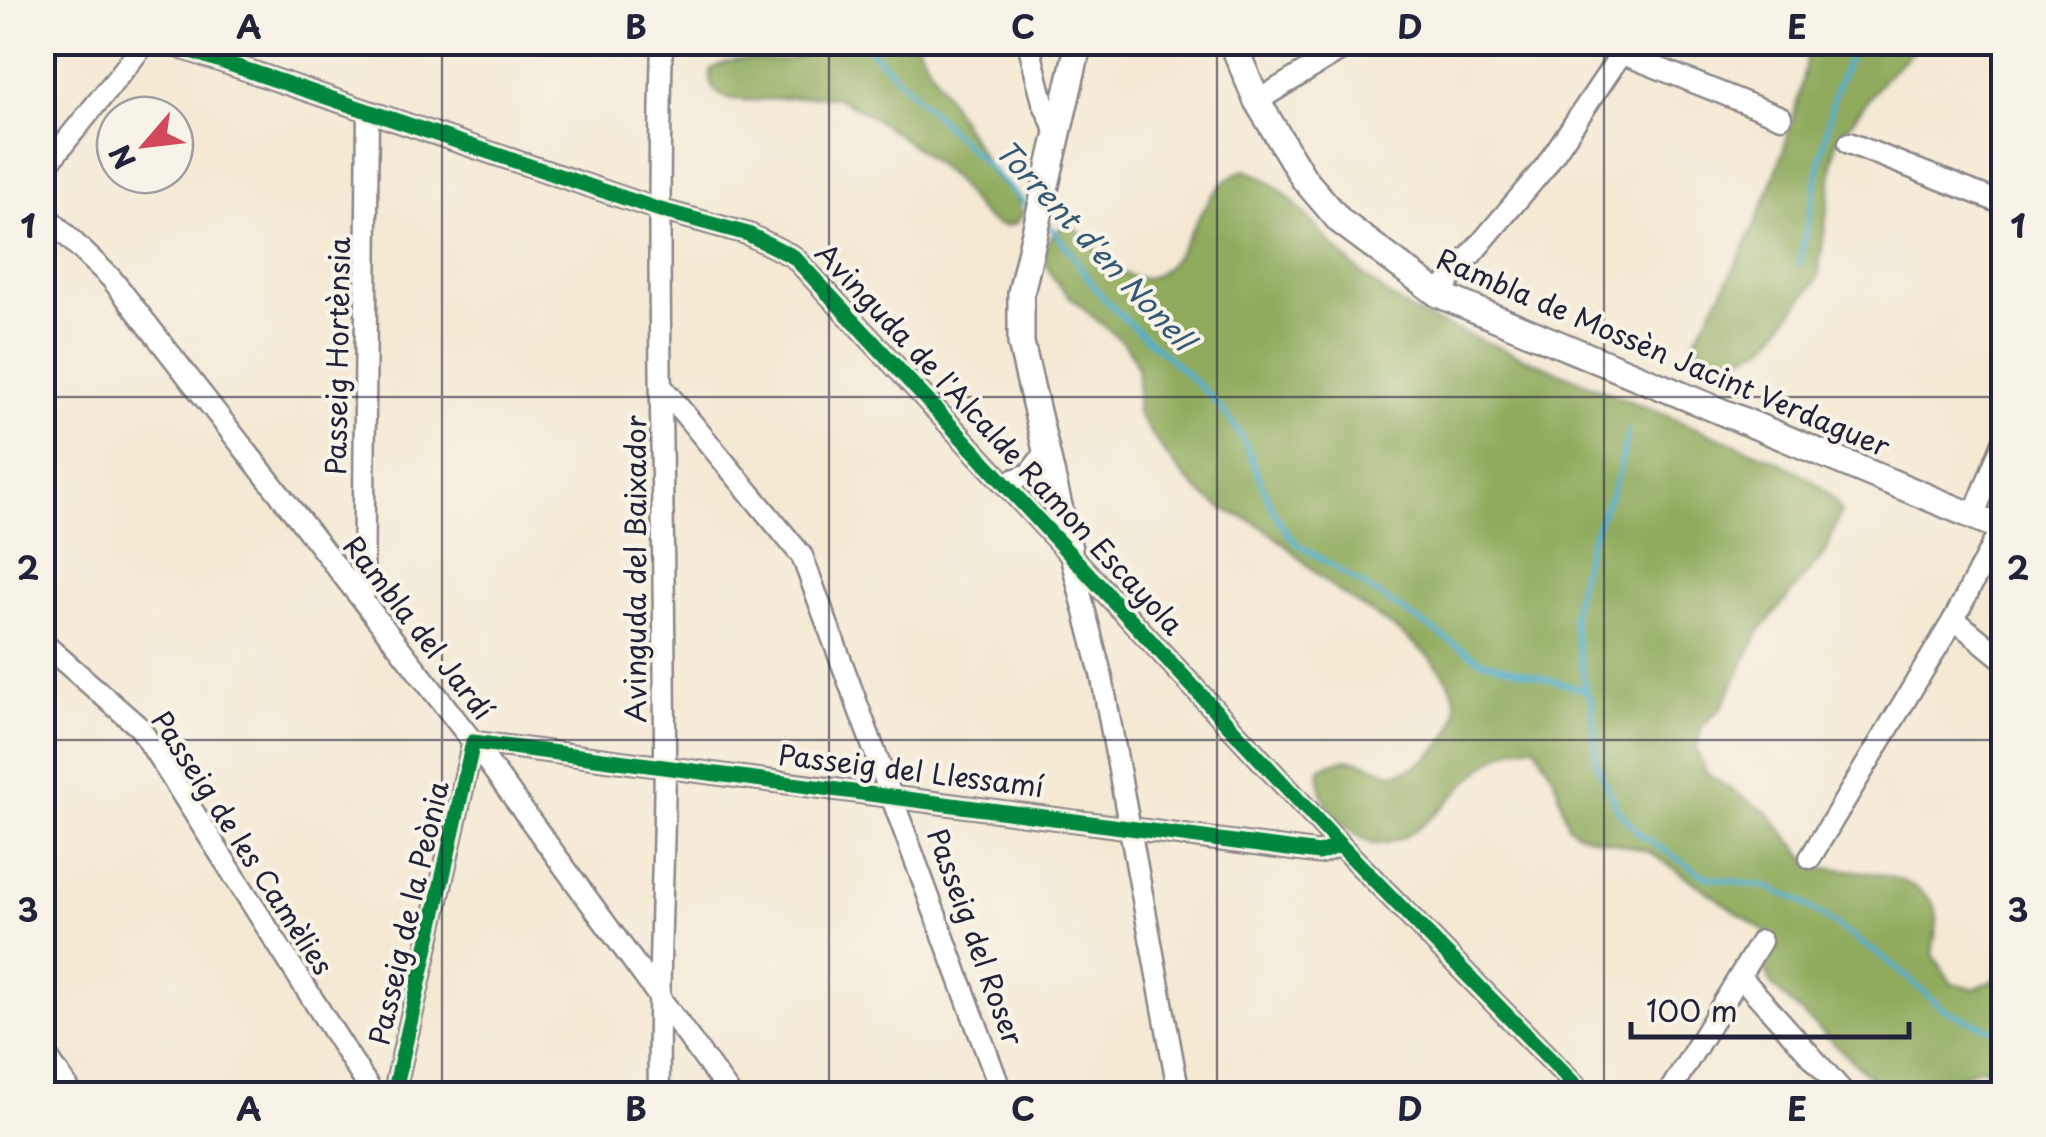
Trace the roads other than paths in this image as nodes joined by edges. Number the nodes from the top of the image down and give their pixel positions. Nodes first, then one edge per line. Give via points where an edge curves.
1 (146, 42) edge
2 (164, 42) edge
3 (662, 42) edge
4 (1028, 42) edge
5 (1079, 42) edge
6 (1232, 42) edge
7 (1354, 42) edge
8 (1593, 42) edge
9 (1625, 48) edge
10 (1257, 102) junction
11 (368, 112) junction
12 (1782, 117) dead end
13 (1057, 133) junction
14 (1849, 143) dead end
15 (42, 171) edge
16 (2004, 204) edge
17 (657, 208) junction
18 (42, 212) edge
19 (1438, 294) junction
20 (662, 387) junction
21 (2004, 440) edge
22 (1045, 452) junction
23 (1008, 482) junction
24 (1973, 517) junction
25 (2002, 529) edge
26 (1069, 548) junction
27 (1116, 598) junction
28 (363, 601) junction
29 (1085, 610) junction
30 (1954, 619) junction
31 (42, 642) edge
32 (2004, 660) edge
33 (473, 742) junction
34 (665, 765) junction
35 (894, 794) junction
36 (1126, 824) junction
37 (1340, 845) junction
38 (1810, 858) dead end
39 (1761, 942) dead end
40 (1740, 976) junction
41 (658, 995) junction
42 (42, 1049) edge
43 (72, 1094) edge
44 (373, 1094) edge
45 (394, 1094) edge
46 (659, 1094) edge
47 (730, 1094) edge
48 (1002, 1094) edge
49 (1179, 1094) edge
50 (1584, 1094) edge
51 (1668, 1094) edge
52 (1845, 1094) edge

1 - 15 street
2 - 11 street, Avinguda de l'Alcalde Ramon Escayola
3 - 17 street, Avinguda del Baixador
4 - 13 street
5 - 13 street
6 - 10 street, Rambla de Mossèn Jacint Verdaguer
7 - 10 street
8 - 9 street
9 - 12 street
9 - 19 street via 1546,166
10 - 19 street, Rambla de Mossèn Jacint Verdaguer via 1304,179 1340,221
11 - 17 street, Avinguda de l'Alcalde Ramon Escayola
11 - 28 street, Passeig Hortènsia
13 - 22 street via 1021,292 1021,343
14 - 16 street
17 - 20 street, Avinguda del Baixador
17 - 23 street, Avinguda de l'Alcalde Ramon Escayola via 748,234 794,256
18 - 28 street, Rambla del Jardí via 111,278
19 - 24 street, Rambla de Mossèn Jacint Verdaguer
20 - 34 street, Avinguda del Baixador
20 - 35 street, Passeig del Roser via 802,556
21 - 24 street
22 - 23 street via 1029,474
22 - 26 street
23 - 26 street, Avinguda de l'Alcalde Ramon Escayola
24 - 25 street, Rambla de Mossèn Jacint Verdaguer
25 - 30 street
26 - 27 street, Avinguda de l'Alcalde Ramon Escayola
26 - 29 street
27 - 29 street via 1100,598
27 - 37 street, Avinguda de l'Alcalde Ramon Escayola
28 - 33 street, Rambla del Jardí
29 - 36 street
30 - 32 street
30 - 38 street
31 - 44 street, Passeig de les Camèlies via 140,728
33 - 34 street, Passeig del Llessamí
33 - 41 street, Rambla del Jardí
33 - 45 street, Passeig de la Peònia
34 - 35 street, Passeig del Llessamí
34 - 41 street, Avinguda del Baixador
35 - 36 street, Passeig del Llessamí
35 - 48 street, Passeig del Roser
36 - 37 street, Passeig del Llessamí via 1319,853
36 - 49 street
37 - 50 street, Avinguda de l'Alcalde Ramon Escayola
39 - 40 street
40 - 51 street
40 - 52 street
41 - 46 street, Avinguda del Baixador
41 - 47 street, Rambla del Jardí
42 - 43 street

